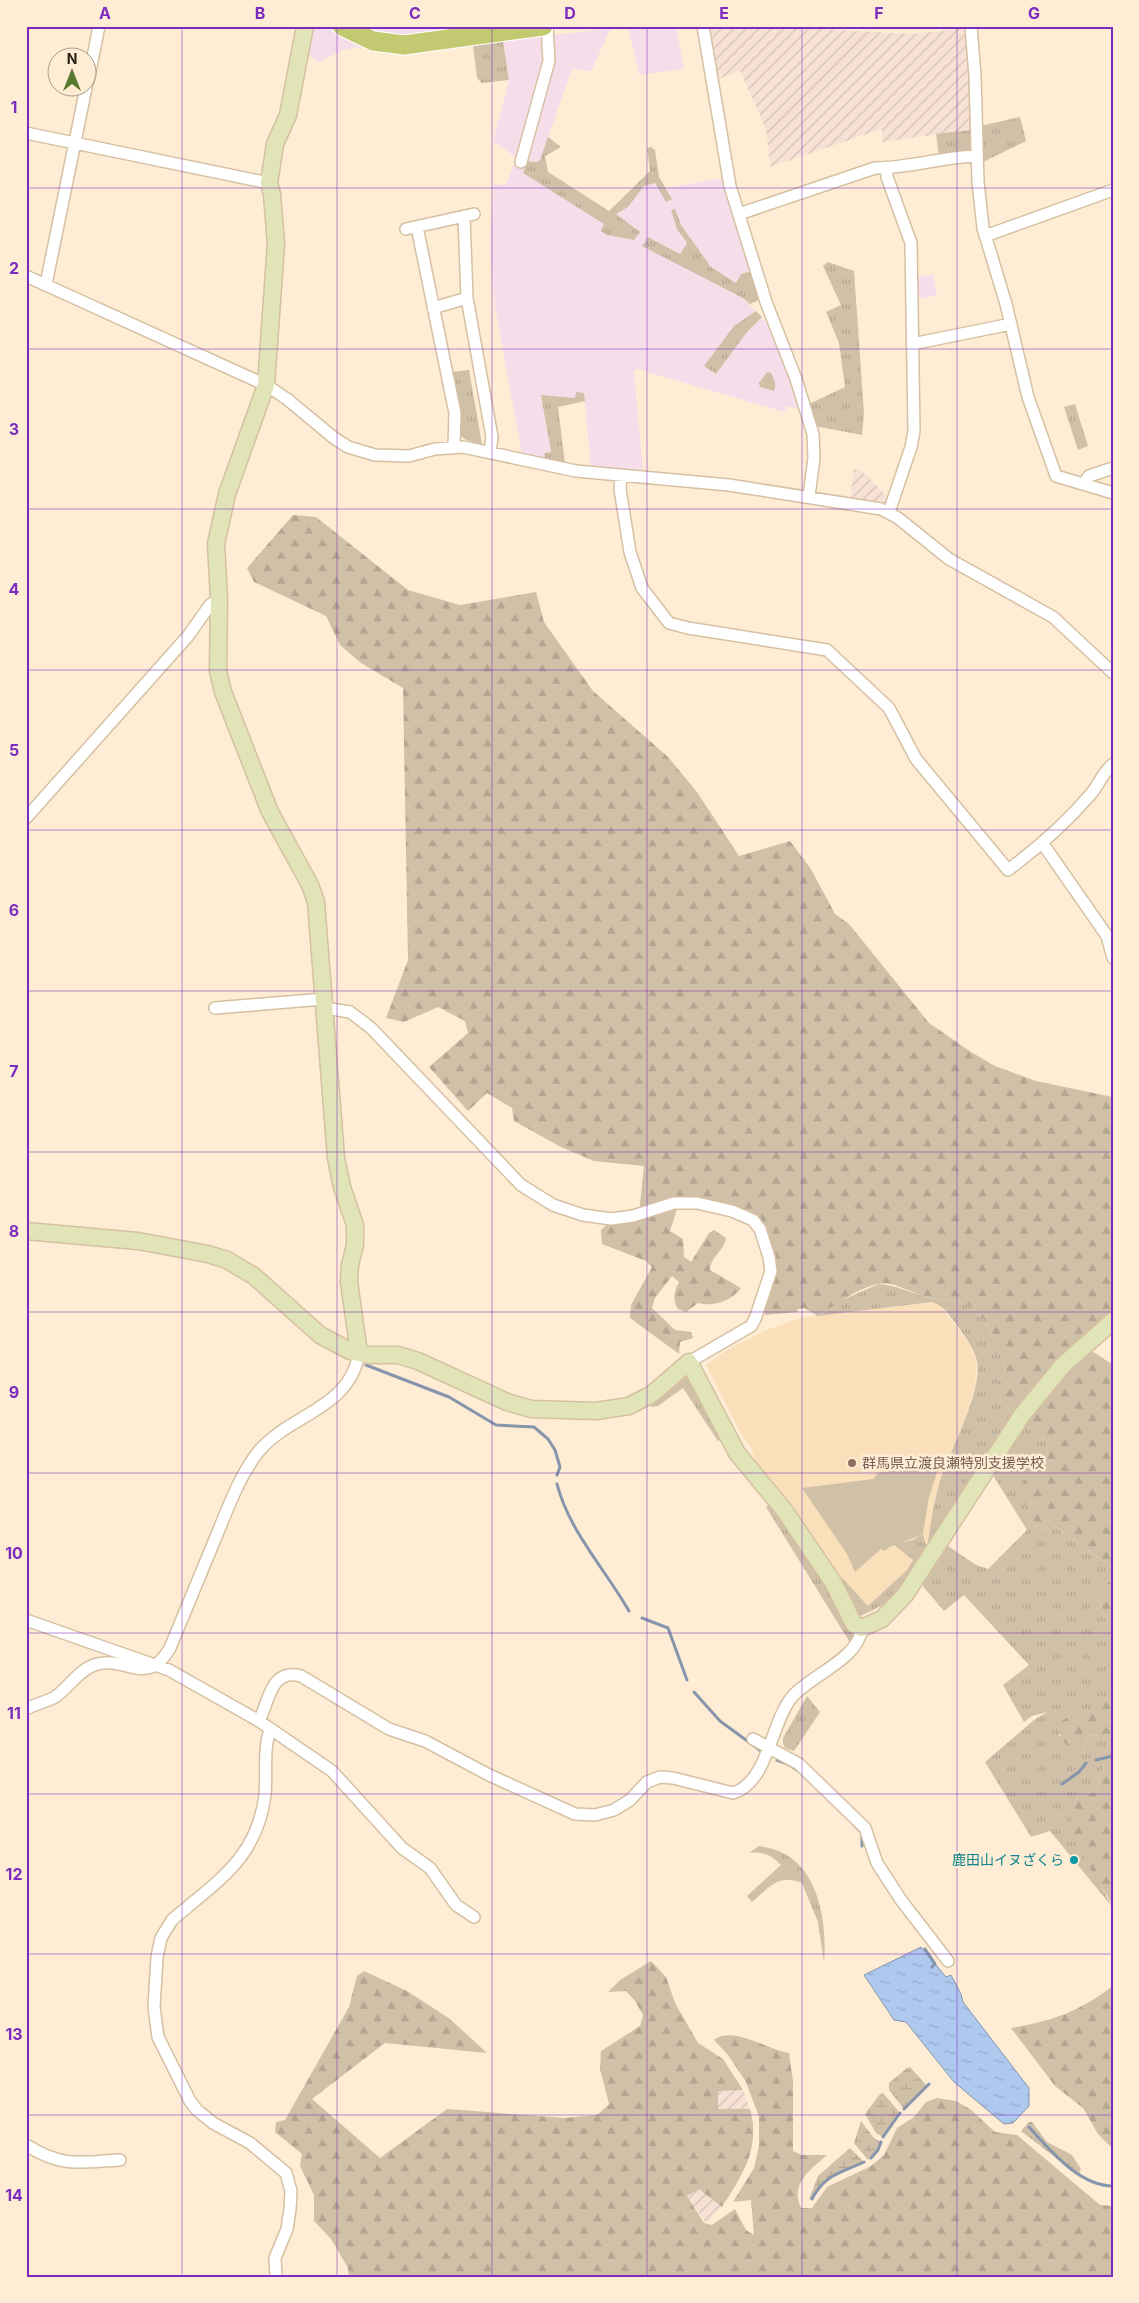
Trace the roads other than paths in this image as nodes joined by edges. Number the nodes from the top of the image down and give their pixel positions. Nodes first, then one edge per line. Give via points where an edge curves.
1 (99, 26) edge
2 (305, 26) edge
3 (342, 26) edge
4 (543, 26) edge
5 (547, 26) edge
6 (703, 26) edge
7 (971, 26) edge
8 (95, 48) edge
9 (84, 98) edge
10 (26, 133) edge
11 (75, 143) junction
12 (977, 156) junction
13 (521, 162) dead end
14 (887, 168) junction
15 (269, 183) junction
16 (1112, 191) edge
17 (739, 214) junction
18 (984, 236) junction
19 (26, 276) edge
20 (46, 284) junction
21 (467, 298) junction
22 (433, 308) junction
23 (1011, 324) junction
24 (912, 344) junction
25 (266, 385) junction
26 (454, 446) junction
27 (490, 452) junction
28 (1113, 468) edge
29 (621, 475) junction
30 (1083, 484) junction
31 (1113, 494) edge
32 (809, 496) junction
33 (888, 512) junction
34 (219, 599) junction
35 (1113, 674) edge
36 (1113, 764) edge
37 (26, 818) edge
38 (1043, 844) junction
39 (1113, 958) edge
40 (324, 1003) junction
41 (215, 1008) dead end
42 (26, 1232) edge
43 (1113, 1321) edge
44 (358, 1353) junction
45 (689, 1362) junction
46 (26, 1620) edge
47 (862, 1628) junction
48 (157, 1665) junction
49 (26, 1710) edge
50 (259, 1721) junction
51 (270, 1730) junction
52 (754, 1739) dead end
53 (768, 1748) junction
54 (474, 1917) dead end
55 (948, 1960) dead end
56 (26, 2145) edge
57 (120, 2160) dead end
58 (276, 2277) edge

1 - 8 street
2 - 15 street via 291,102 275,144
3 - 4 main road via 373,41 404,45
5 - 13 street via 549,61
6 - 17 street via 728,177
7 - 12 street
9 - 11 street
10 - 11 street
11 - 15 street
11 - 20 street
12 - 14 street
12 - 18 street
14 - 17 street via 875,168
14 - 24 street via 887,177 910,238
15 - 25 street via 276,244
16 - 18 street
17 - 32 street via 813,434 814,458
18 - 23 street
19 - 20 street
20 - 25 street
21 - 22 street
21 - 22 street via 469,215 412,228
21 - 27 street via 492,437
22 - 26 street via 454,413
23 - 24 street
23 - 30 street via 1028,397 1053,470 1060,478
24 - 33 street via 913,439
25 - 26 street via 287,398 334,438 361,452 396,457
25 - 34 street via 227,494 217,534
26 - 27 street
27 - 29 street via 559,468
28 - 30 street via 1089,476
29 - 32 street
29 - 38 street via 620,488 635,571 651,602 670,623 827,650 888,708 916,759 1008,870
30 - 31 street
32 - 33 street via 872,506
33 - 35 street via 948,559 1053,617
34 - 37 street via 210,605 188,636
34 - 40 street via 218,671 223,692 270,812 316,902
36 - 38 street via 1106,769 1096,788
38 - 39 street via 1107,936
40 - 41 street
40 - 44 street via 336,1158 355,1225 349,1282
40 - 45 street via 350,1012 370,1028 521,1185 553,1205 583,1215 611,1219 633,1216 674,1203 697,1203 744,1215 758,1225 771,1271 756,1319 751,1326
42 - 44 street via 138,1241 227,1260 254,1276 320,1335
43 - 47 street via 1063,1365 1022,1414 905,1595 882,1619
44 - 45 street via 406,1357 507,1402 542,1410 602,1411 629,1406 652,1394
44 - 48 street via 354,1372 340,1390 258,1453 230,1504 170,1648
45 - 47 street via 737,1453 779,1504 833,1582 854,1624
46 - 48 street
47 - 53 street via 858,1645 792,1697
48 - 49 street via 146,1669 107,1663 94,1665 53,1698
48 - 50 street via 197,1684
50 - 51 street
50 - 53 street via 271,1686 286,1676 301,1676 389,1729 426,1741 559,1808 589,1815 614,1810 630,1800 647,1782 660,1778 673,1778 733,1793 741,1790 756,1774
51 - 54 street via 332,1771 402,1848 430,1868 456,1905
51 - 58 street via 265,1796 251,1844 238,1862 172,1920 165,1930 158,1946 154,2007 162,2046 197,2110 250,2143 286,2173 291,2191 290,2209 288,2229 275,2258
52 - 53 street
53 - 55 street via 799,1764 865,1828 877,1863 900,1900
56 - 57 street via 52,2160 70,2163

